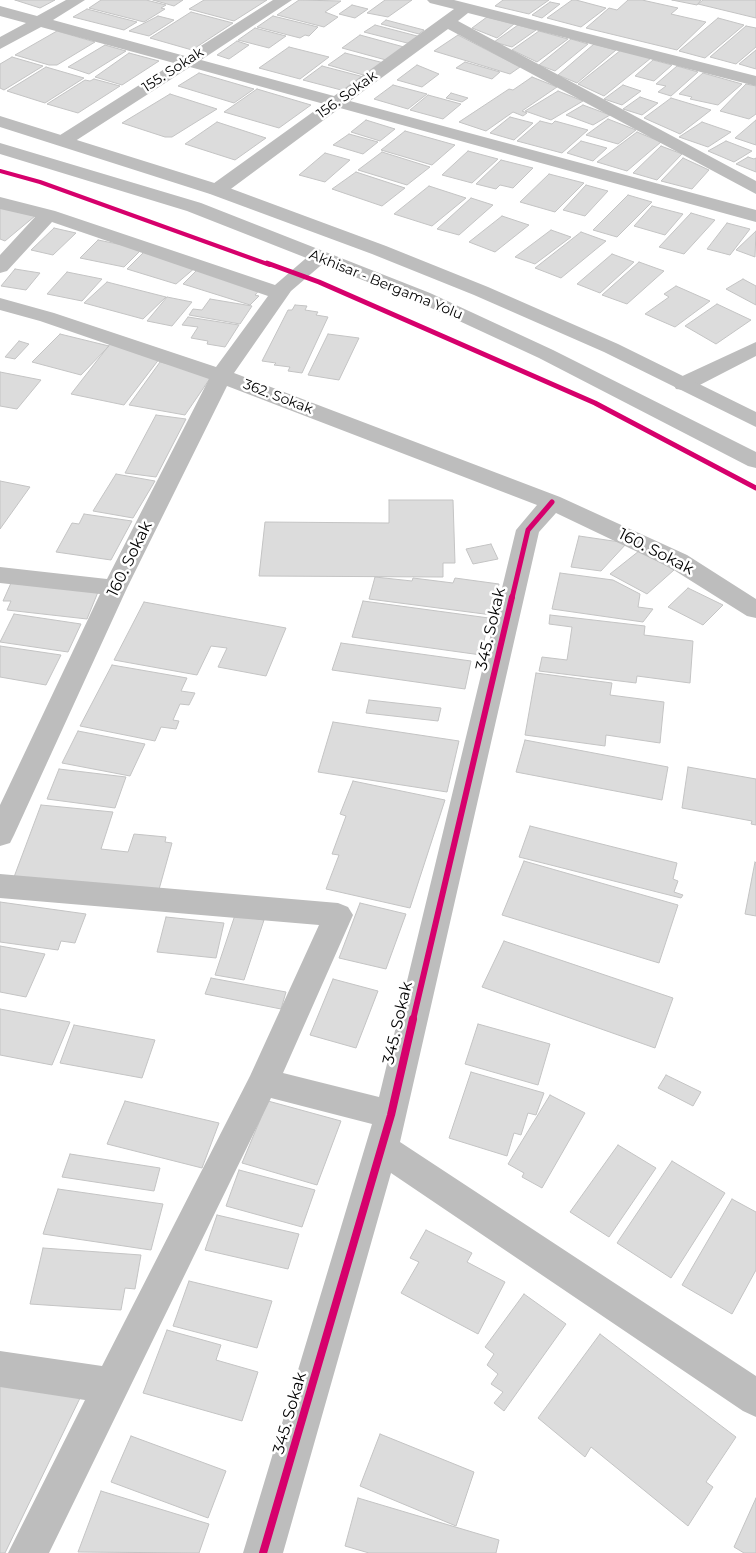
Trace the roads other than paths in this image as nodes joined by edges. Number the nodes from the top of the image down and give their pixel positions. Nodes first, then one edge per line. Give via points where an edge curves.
1 (77, 0) edge
2 (284, 0) edge
3 (435, 0) edge
4 (471, 4) edge
5 (0, 10) edge
6 (39, 22) junction
7 (448, 22) junction
8 (0, 44) edge
9 (186, 61) junction
10 (756, 81) edge
11 (339, 101) junction
12 (0, 121) edge
13 (64, 141) junction
14 (0, 148) edge
15 (756, 188) edge
16 (217, 190) junction
17 (0, 203) edge
18 (48, 215) junction
19 (756, 216) edge
20 (319, 257) junction
21 (0, 267) edge
22 (280, 293) junction
23 (0, 304) edge
24 (756, 348) edge
25 (222, 376) junction
26 (684, 384) junction
27 (756, 420) edge
28 (756, 461) edge
29 (552, 502) junction
30 (0, 575) edge
31 (115, 588) junction
32 (756, 610) edge
33 (0, 835) edge
34 (0, 886) edge
35 (263, 1082) junction
36 (390, 1115) junction
37 (381, 1148) junction
38 (0, 1369) edge
39 (112, 1386) junction
40 (756, 1398) edge
41 (28, 1553) edge
42 (263, 1553) edge

1 - 6 street
2 - 9 street, 155. Sokak
3 - 4 street
4 - 7 street, 156. Sokak
4 - 10 street
5 - 6 street
6 - 8 street
6 - 9 street
7 - 11 street, 156. Sokak
7 - 15 street
9 - 11 street
9 - 13 street, 155. Sokak
11 - 16 street, 156. Sokak
11 - 19 street
12 - 13 street, Akhisar - Bergama Yolu
13 - 16 street, Akhisar - Bergama Yolu
14 - 20 street, Akhisar - Bergama Yolu via 194,206
16 - 26 street, Akhisar - Bergama Yolu via 481,290
17 - 18 street
18 - 21 street
18 - 22 street
20 - 22 street, 160. Sokak
20 - 28 street, Akhisar - Bergama Yolu via 423,297 546,354
22 - 25 street, 160. Sokak
23 - 25 street, 362. Sokak
24 - 26 street
25 - 29 street, 362. Sokak
25 - 31 street, 160. Sokak
26 - 27 street, Akhisar - Bergama Yolu
29 - 32 street, 160. Sokak via 678,561
29 - 36 street, 345. Sokak via 528,530
30 - 31 street
31 - 33 street, 160. Sokak
34 - 35 street via 338,915
35 - 36 street
35 - 39 street
36 - 37 street, 345. Sokak
37 - 40 street
37 - 42 street, 345. Sokak
38 - 39 street
39 - 41 street

